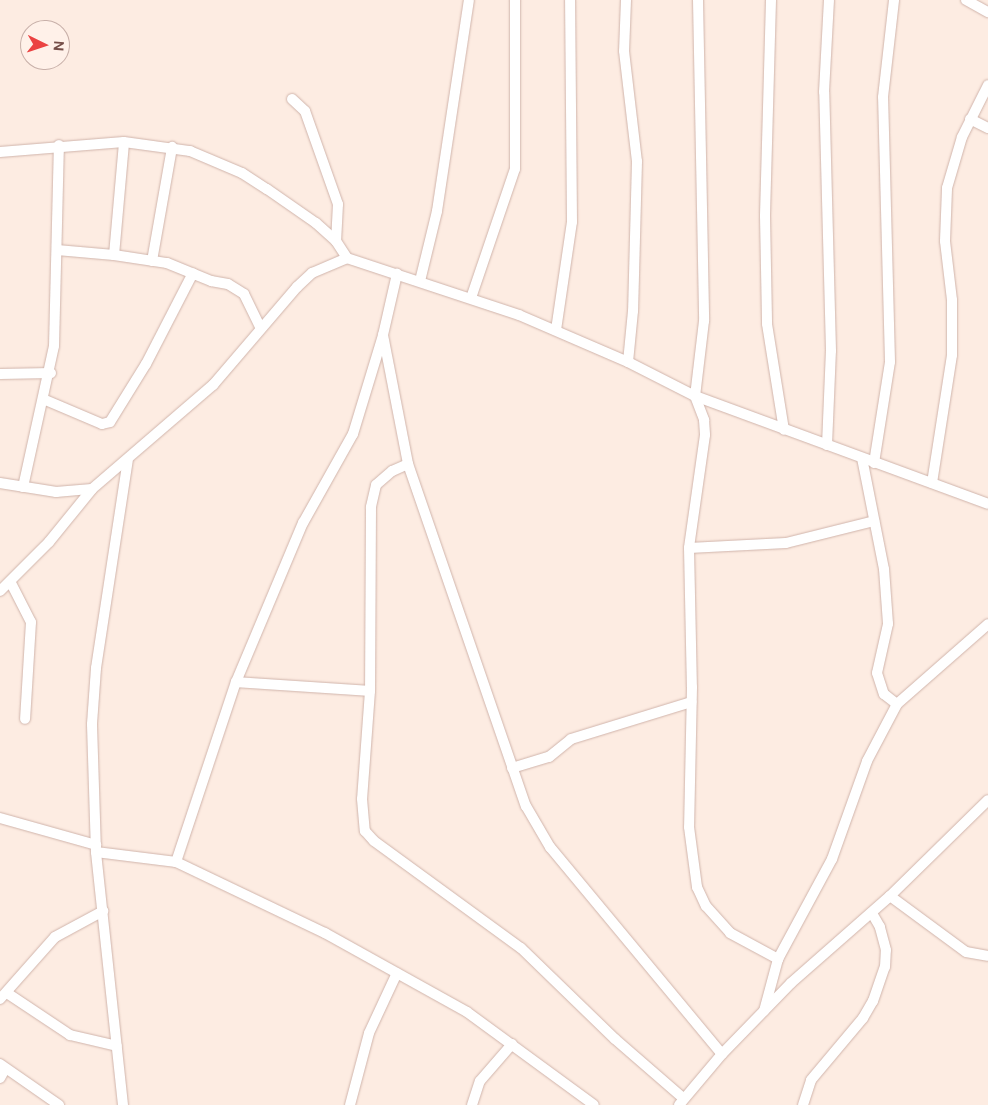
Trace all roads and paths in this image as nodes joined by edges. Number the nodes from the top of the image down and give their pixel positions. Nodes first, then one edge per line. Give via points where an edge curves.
1 (468, 0) edge
2 (515, 0) edge
3 (570, 0) edge
4 (626, 0) edge
5 (698, 0) edge
6 (771, 0) edge
7 (829, 0) edge
8 (894, 0) edge
9 (966, 0) edge
10 (988, 12) edge
11 (988, 85) edge
12 (292, 98) dead end
13 (970, 119) junction
14 (988, 128) edge
15 (124, 142) junction
16 (59, 145) junction
17 (172, 147) junction
18 (0, 152) edge
19 (336, 241) junction
20 (58, 250) junction
21 (114, 255) junction
22 (347, 258) junction
23 (152, 261) junction
24 (193, 273) junction
25 (397, 274) junction
26 (420, 281) junction
27 (471, 298) junction
28 (260, 327) junction
29 (556, 330) junction
30 (383, 335) junction
31 (628, 362) junction
32 (51, 372) junction
33 (0, 374) edge
34 (695, 396) junction
35 (43, 399) junction
36 (784, 430) junction
37 (827, 445) junction
38 (862, 458) junction
39 (128, 460) junction
40 (874, 463) junction
41 (408, 464) junction
42 (0, 483) edge
43 (932, 483) junction
44 (23, 487) junction
45 (92, 489) junction
46 (988, 504) edge
47 (874, 521) junction
48 (689, 548) junction
49 (11, 583) junction
50 (0, 591) edge
51 (988, 624) edge
52 (236, 682) junction
53 (370, 691) junction
54 (692, 702) junction
55 (897, 704) junction
56 (25, 719) dead end
57 (512, 768) junction
58 (988, 800) edge
59 (0, 818) edge
60 (96, 848) junction
61 (176, 862) junction
62 (890, 896) junction
63 (103, 911) junction
64 (872, 913) junction
65 (988, 956) edge
66 (778, 959) junction
67 (397, 973) junction
68 (3, 996) edge
69 (764, 1011) junction
70 (512, 1044) junction
71 (117, 1046) junction
72 (722, 1054) junction
73 (2, 1070) edge
74 (681, 1101) edge
75 (59, 1105) edge
76 (123, 1105) edge
77 (350, 1105) edge
78 (472, 1105) edge
79 (594, 1105) edge
80 (803, 1105) edge

1 - 26 street via 437,211
2 - 27 street via 515,168
3 - 29 street via 573,205
4 - 31 street via 624,51 637,161 633,311
5 - 34 street via 704,321
6 - 36 street via 765,216 767,324
7 - 37 street via 824,92 831,351
8 - 40 street via 882,97 890,362
9 - 10 street
11 - 13 street
12 - 19 street via 305,112 338,204
13 - 14 street
13 - 43 street via 947,188 945,241 952,300 952,356
15 - 16 street
15 - 17 street
15 - 21 street
16 - 18 street
16 - 20 street
17 - 19 street via 213,159 242,173 316,223
17 - 23 street
19 - 22 street
20 - 21 street
20 - 32 street
21 - 23 street
22 - 25 street
22 - 28 street via 312,273
23 - 24 street via 178,266
24 - 28 street via 238,289 244,294
24 - 35 street via 146,364 110,422 102,424
25 - 26 street
25 - 30 street
26 - 27 street
27 - 29 street
28 - 39 street via 213,385
29 - 31 street
30 - 41 street
30 - 52 street via 353,434 306,516
31 - 34 street
32 - 33 street
32 - 35 street
34 - 36 street
34 - 48 street via 704,420 705,435
35 - 44 street
36 - 37 street
37 - 38 street
38 - 40 street
38 - 47 street
39 - 45 street
39 - 60 street via 96,668 92,724
40 - 43 street
41 - 53 street via 392,470 376,485 371,507
41 - 57 street
42 - 44 street
43 - 46 street
44 - 45 street via 56,492
45 - 49 street
47 - 48 street via 786,543
47 - 55 street via 884,569 888,624 877,673 884,694
48 - 54 street
49 - 50 street
49 - 56 street via 31,622
51 - 55 street
52 - 53 street
52 - 61 street
53 - 74 street via 362,799 365,831 374,841 514,942
54 - 57 street via 571,739 550,757
54 - 66 street via 689,827 697,887 706,906 730,933
55 - 66 street via 868,761 832,860
57 - 72 street via 526,806 550,847
58 - 62 street
59 - 60 street
60 - 61 street
60 - 63 street
61 - 67 street via 326,933
62 - 64 street
62 - 65 street via 966,952
63 - 68 street via 55,937
63 - 71 street
64 - 69 street via 791,983
64 - 80 street via 880,927 886,950 885,968 863,1018 811,1080
66 - 69 street
67 - 70 street via 467,1012
67 - 77 street via 369,1033
68 - 71 street via 70,1035
69 - 72 street
70 - 78 street via 480,1081
70 - 79 street
71 - 76 street
72 - 74 street
73 - 75 street

